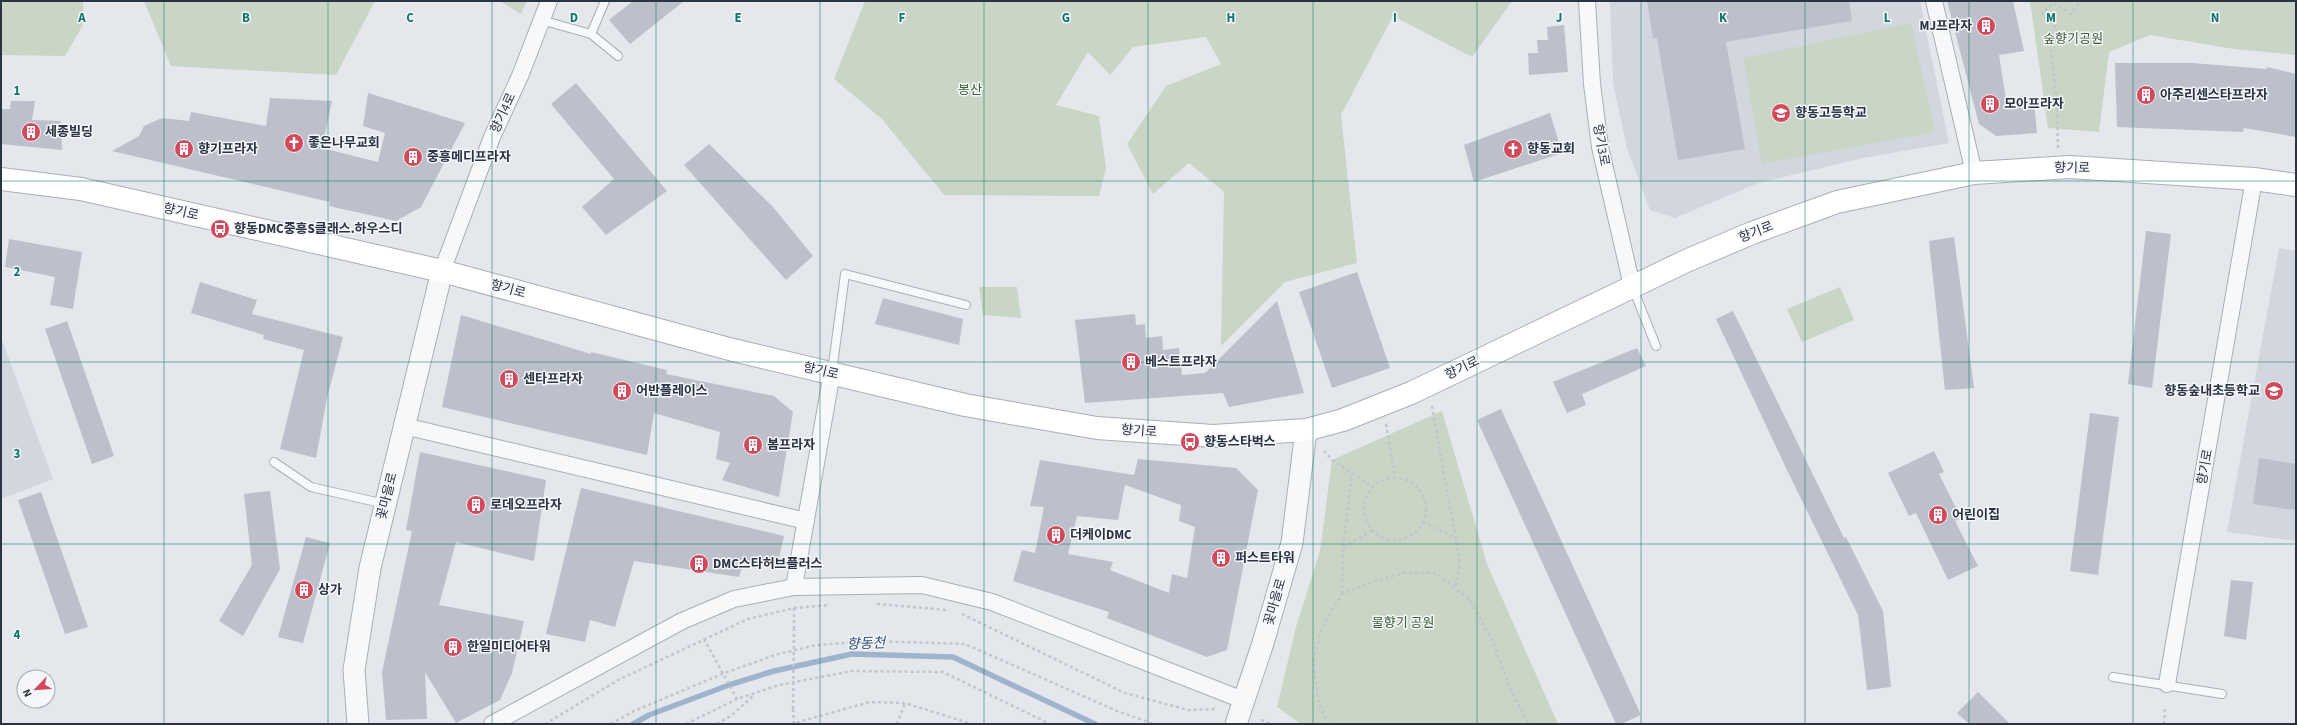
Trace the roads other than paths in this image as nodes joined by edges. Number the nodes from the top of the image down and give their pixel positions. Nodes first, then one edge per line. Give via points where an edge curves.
1 (548, 1) edge
2 (605, 1) edge
3 (1587, 1) edge
4 (1934, 1) edge
5 (541, 20) junction
6 (590, 34) junction
7 (618, 56) dead end
8 (1974, 173) junction
9 (2254, 179) junction
10 (1, 180) edge
11 (2296, 185) edge
12 (442, 271) junction
13 (1632, 286) junction
14 (966, 305) dead end
15 (1656, 346) dead end
16 (832, 373) junction
17 (404, 426) junction
18 (1306, 430) junction
19 (274, 462) dead end
20 (385, 504) junction
21 (806, 521) junction
22 (794, 594) junction
23 (2113, 677) dead end
24 (2168, 684) junction
25 (2222, 694) dead end
26 (1243, 700) junction
27 (358, 724) edge
28 (492, 724) edge
29 (1236, 724) edge

1 - 5 street, 향기4로
2 - 6 lane
3 - 13 street, 향기3로 via 1592,84 1600,147
4 - 8 street
5 - 6 lane
5 - 12 street, 향기4로 via 520,76 492,137
6 - 7 lane
8 - 9 main road, 향기로 via 2070,167
8 - 13 main road, 향기로 via 1837,202 1752,233
9 - 11 main road, 향기로
9 - 24 street, 향기로
10 - 12 main road, 향기로 via 81,189
12 - 16 main road, 향기로 via 733,350
12 - 17 street, 꽃마을로
13 - 15 lane
13 - 18 main road, 향기로 via 1411,392 1343,420
14 - 16 lane via 845,274
16 - 18 main road, 향기로 via 965,405 1098,428 1213,436
16 - 21 street
17 - 20 street, 꽃마을로
17 - 21 street
18 - 26 street, 꽃마을로 via 1292,543 1263,643
19 - 20 lane via 311,487
20 - 27 street, 꽃마을로 via 370,568 354,670
21 - 22 street
22 - 26 street via 922,585 992,602
22 - 28 street via 734,599 682,621
23 - 24 lane
24 - 25 lane
26 - 29 street, 꽃마을로

